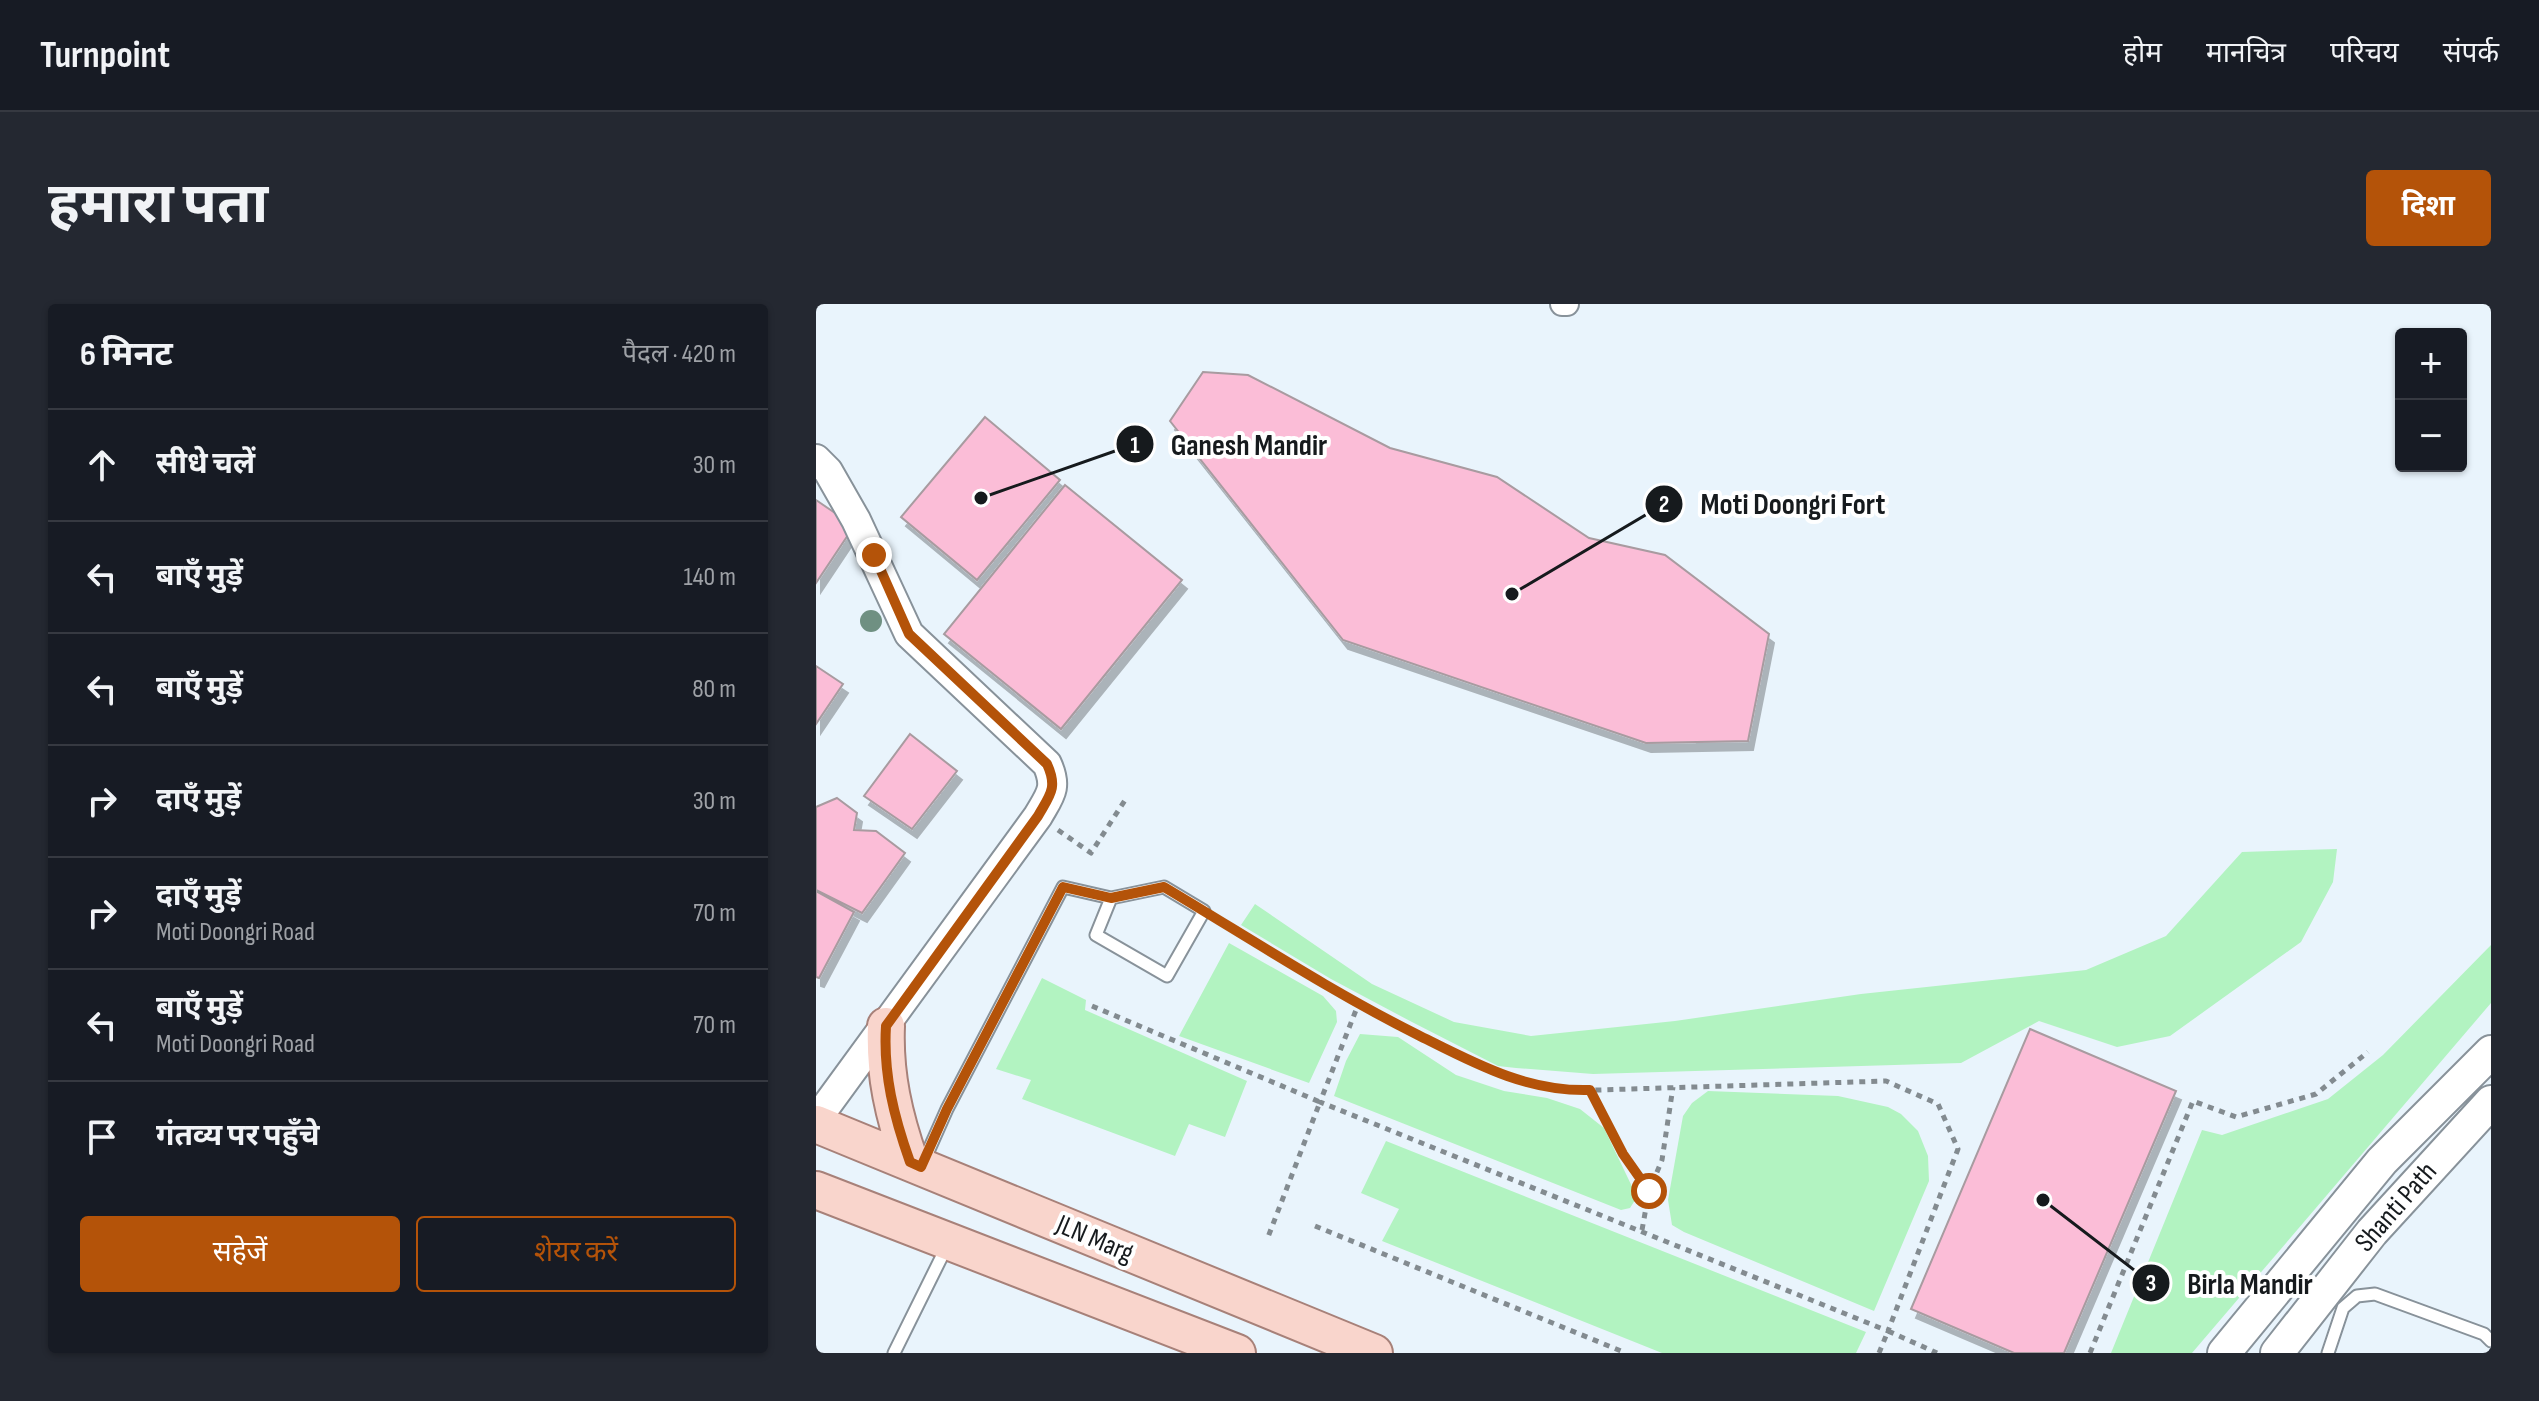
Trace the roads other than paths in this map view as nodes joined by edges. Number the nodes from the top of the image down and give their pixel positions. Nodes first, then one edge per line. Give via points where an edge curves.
1 (816, 459) edge
2 (1111, 898) junction
3 (886, 1026) junction
4 (2491, 1052) edge
5 (2491, 1102) edge
6 (816, 1122) edge
7 (915, 1164) junction
8 (816, 1190) edge
9 (950, 1242) junction
10 (2491, 1341) edge
11 (894, 1353) edge
12 (1237, 1353) edge
13 (1374, 1353) edge
14 (2224, 1353) edge
15 (2277, 1353) edge
16 (2328, 1353) edge

1 - 3 street via 856,520 909,634 1047,764 1053,777 1053,789 1038,816
2 - 2 lane via 1164,887 1204,911 1167,976 1096,935
2 - 7 lane via 1063,887
3 - 6 street
3 - 7 main road via 890,1096 896,1124
4 - 14 main road via 2382,1161
5 - 15 main road, Shanti Path via 2372,1232
6 - 7 main road, JLN Marg
7 - 13 main road, JLN Marg
8 - 9 main road, JLN Marg
9 - 11 lane
9 - 12 main road, JLN Marg
10 - 16 lane via 2375,1294 2357,1296 2343,1308

